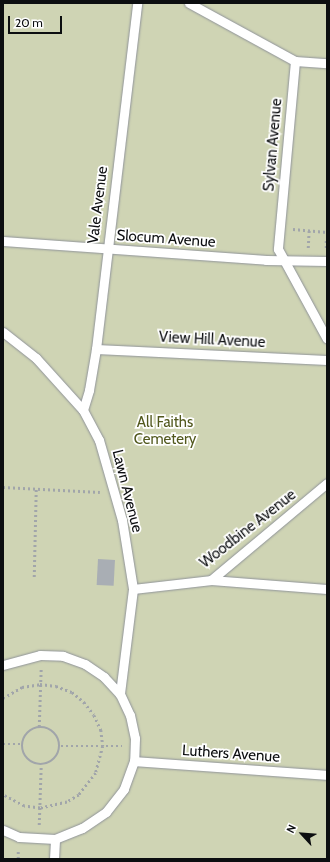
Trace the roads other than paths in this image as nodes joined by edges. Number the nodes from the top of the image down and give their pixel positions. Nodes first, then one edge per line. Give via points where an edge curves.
1 (137, 3) edge
2 (189, 3) edge
3 (295, 61) junction
4 (327, 63) edge
5 (3, 241) edge
6 (107, 249) junction
7 (284, 260) junction
8 (327, 261) edge
9 (3, 332) edge
10 (327, 339) edge
11 (96, 349) junction
12 (327, 360) edge
13 (83, 410) junction
14 (327, 483) edge
15 (211, 580) junction
16 (133, 589) junction
17 (327, 589) edge
18 (3, 665) edge
19 (120, 694) junction
20 (134, 761) junction
21 (327, 775) edge
22 (3, 830) edge
23 (55, 839) junction
24 (54, 859) edge

1 - 6 lane, Vale Avenue
2 - 3 lane
3 - 4 lane
3 - 7 lane, Sylvan Avenue via 278,249
5 - 6 lane, Slocum Avenue
6 - 7 lane, Slocum Avenue
6 - 11 lane, Vale Avenue
7 - 8 lane, Slocum Avenue
7 - 10 lane, Sylvan Avenue
9 - 13 lane, Lawn Avenue via 36,358
11 - 12 lane, View Hill Avenue
11 - 13 lane, Vale Avenue via 90,390
13 - 16 lane, Lawn Avenue via 99,440 122,520
14 - 15 lane, Woodbine Avenue
15 - 16 lane, Woodbine Avenue
15 - 17 lane
16 - 19 lane, Lawn Avenue
18 - 19 lane via 40,655 63,656 85,664 104,677
19 - 20 lane via 130,715 135,738
20 - 21 lane, Luthers Avenue
20 - 23 lane via 124,788 106,812 82,828
22 - 23 lane via 19,837
23 - 24 lane

